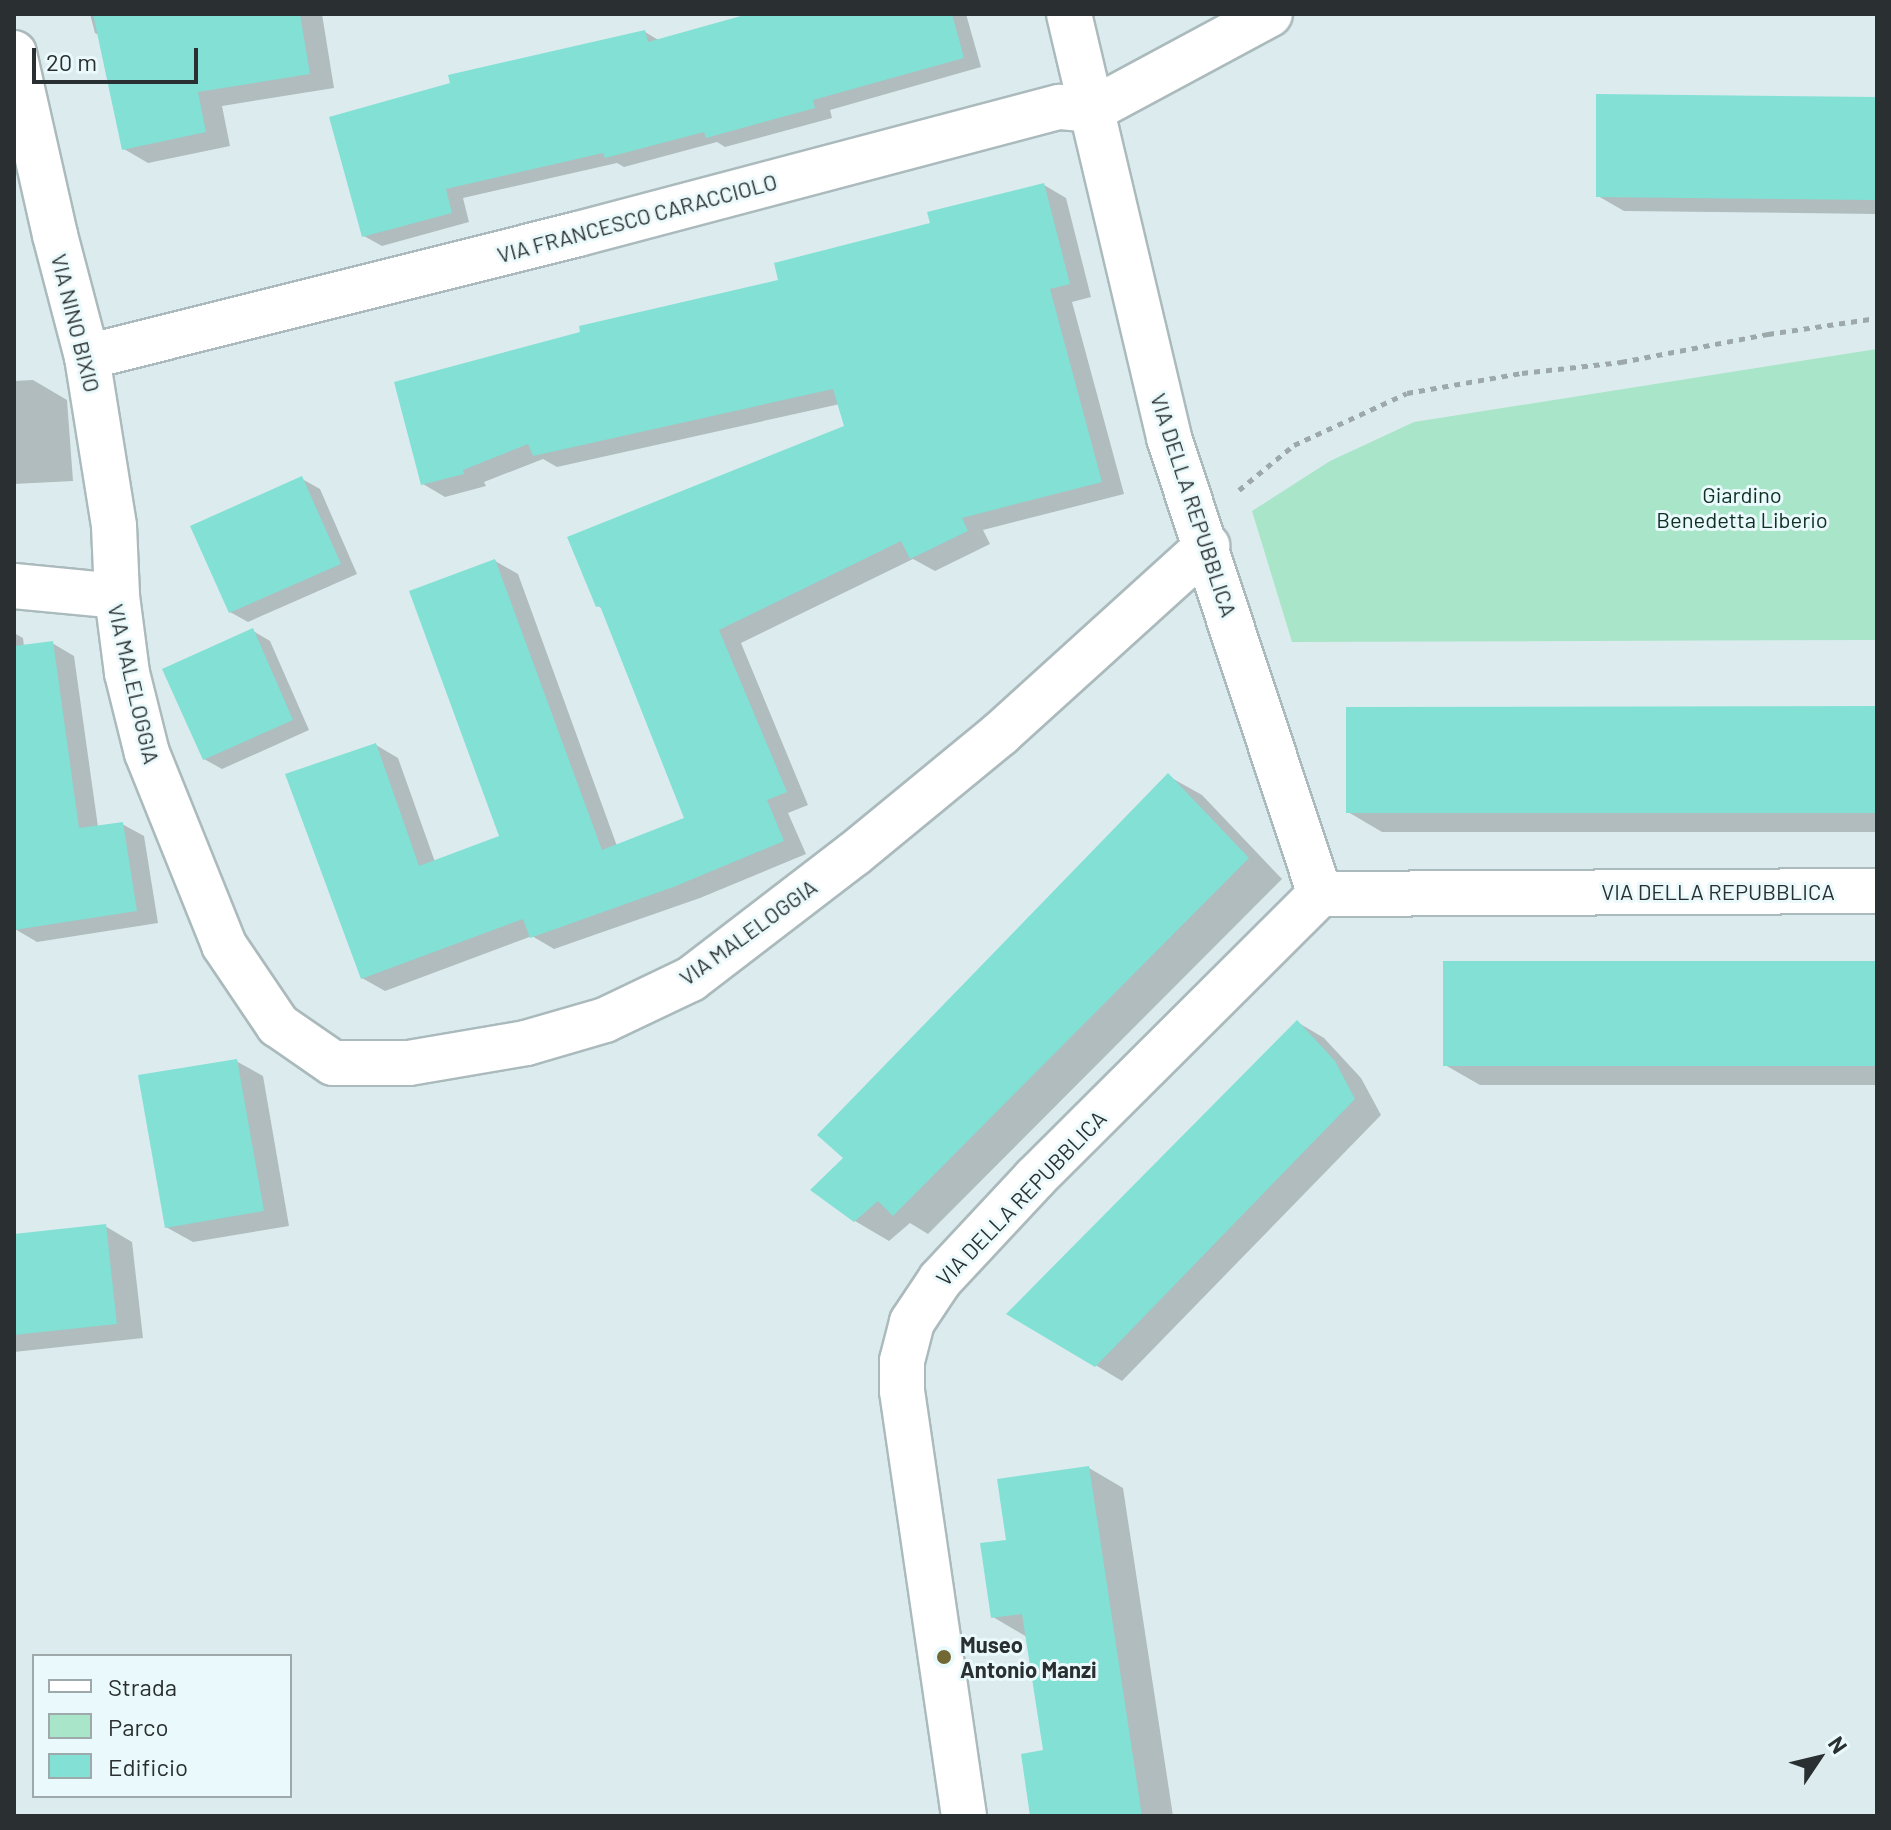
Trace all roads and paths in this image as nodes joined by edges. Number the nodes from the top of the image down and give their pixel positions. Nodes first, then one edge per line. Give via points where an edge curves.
1 (1069, 14) edge
2 (1270, 14) edge
3 (14, 53) edge
4 (1092, 110) junction
5 (1877, 318) edge
6 (87, 357) junction
7 (1234, 502) dead end
8 (1207, 546) junction
9 (14, 586) edge
10 (117, 596) junction
11 (1877, 891) edge
12 (1320, 894) junction
13 (964, 1816) edge

1 - 4 street
2 - 4 street
3 - 6 street, VIA NINO BIXIO
4 - 6 street, VIA FRANCESCO CARACCIOLO via 1060,107
4 - 8 street, VIA DELLA REPUBBLICA via 1162,412
5 - 7 path via 1407,393 1294,445 1238,491
6 - 10 street, VIA NINO BIXIO via 114,526
8 - 10 street, VIA MALELOGGIA via 1000,734 691,979 592,1024 526,1043 409,1063 333,1063 278,1025 224,945 147,753 127,673
8 - 12 street, VIA DELLA REPUBBLICA
9 - 10 street, VIA MALELOGGIA
11 - 12 street, VIA DELLA REPUBBLICA
12 - 13 street, VIA DELLA REPUBBLICA via 962,1253 923,1303 905,1338 902,1391

